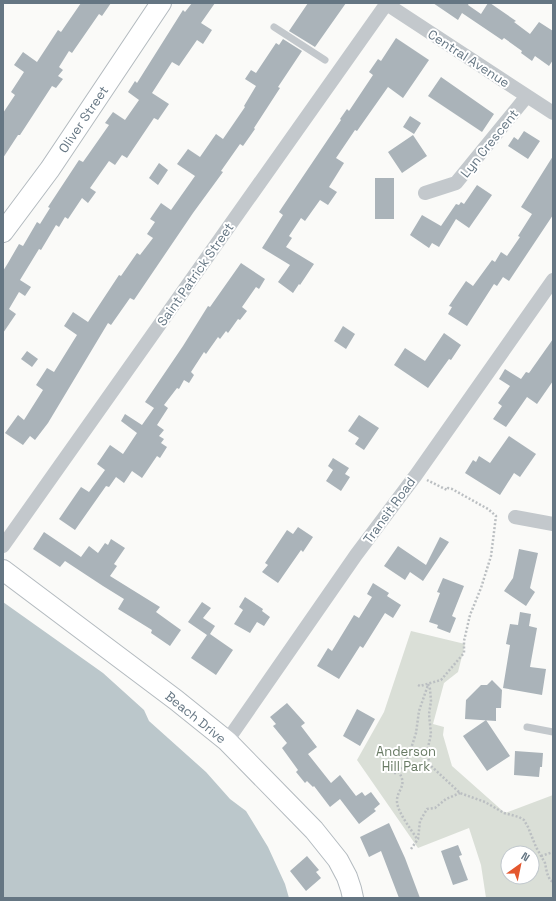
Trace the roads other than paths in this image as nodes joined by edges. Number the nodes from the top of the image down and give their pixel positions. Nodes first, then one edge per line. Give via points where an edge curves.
1 (161, 3) edge
2 (386, 3) edge
3 (274, 27) dead end
4 (325, 60) dead end
5 (527, 96) junction
6 (553, 113) edge
7 (425, 193) dead end
8 (3, 232) edge
9 (553, 280) edge
10 (515, 517) dead end
11 (553, 524) edge
12 (3, 546) edge
13 (3, 570) edge
14 (527, 727) dead end
15 (553, 732) edge
16 (228, 741) junction
17 (353, 898) edge

1 - 8 main road, Oliver Street via 50,169
2 - 5 street, Central Avenue
2 - 12 street, Saint Patrick Street
3 - 4 lane
5 - 6 street, Central Avenue
5 - 7 street, Lyn Crescent via 456,183
9 - 16 street, Transit Road via 356,555
10 - 11 street
13 - 16 main road, Beach Drive
14 - 15 lane
16 - 17 main road, Beach Drive via 319,836 338,860 347,877

